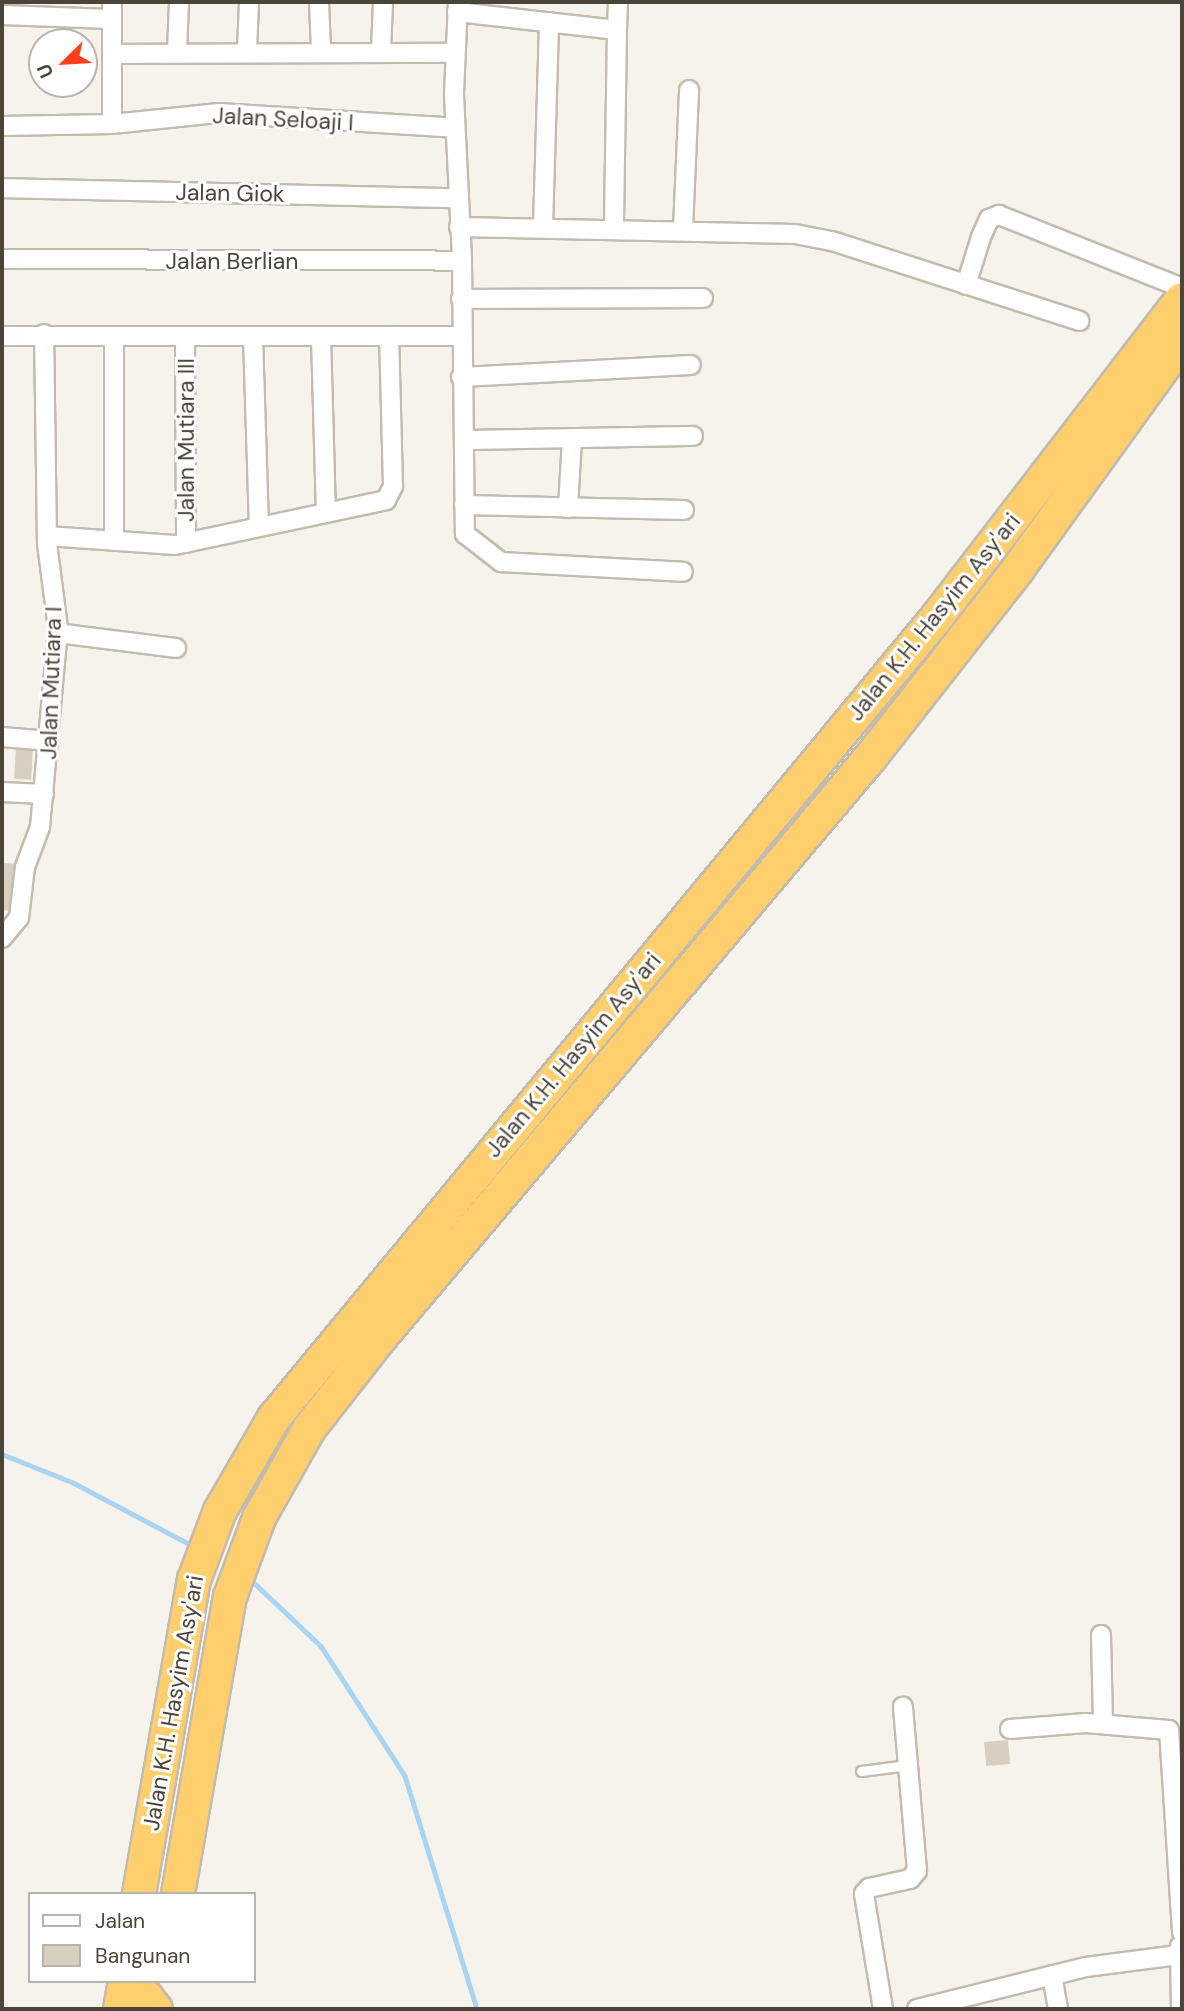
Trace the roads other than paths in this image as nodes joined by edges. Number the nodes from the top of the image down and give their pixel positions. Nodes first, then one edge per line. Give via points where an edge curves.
1 (179, 2) edge
2 (249, 2) edge
3 (319, 2) edge
4 (383, 2) edge
5 (618, 2) edge
6 (457, 7) edge
7 (111, 10) edge
8 (2, 15) edge
9 (549, 22) junction
10 (617, 30) junction
11 (247, 50) junction
12 (321, 50) junction
13 (382, 50) junction
14 (177, 52) junction
15 (455, 53) junction
16 (112, 54) junction
17 (689, 90) dead end
18 (111, 124) junction
19 (2, 126) edge
20 (455, 128) junction
21 (2, 188) edge
22 (457, 198) junction
23 (459, 227) junction
24 (544, 227) junction
25 (614, 229) junction
26 (683, 229) junction
27 (2, 259) edge
28 (462, 261) junction
29 (966, 285) junction
30 (1182, 288) edge
31 (461, 299) junction
32 (703, 299) dead end
33 (1182, 299) edge
34 (1079, 321) dead end
35 (44, 334) junction
36 (2, 336) edge
37 (461, 336) junction
38 (114, 337) junction
39 (185, 337) junction
40 (253, 337) junction
41 (321, 337) junction
42 (389, 337) junction
43 (1182, 342) edge
44 (691, 365) dead end
45 (461, 377) junction
46 (693, 436) dead end
47 (572, 438) junction
48 (464, 440) junction
49 (464, 505) junction
50 (568, 508) junction
51 (326, 510) junction
52 (684, 510) dead end
53 (259, 526) junction
54 (47, 536) junction
55 (114, 541) junction
56 (186, 543) junction
57 (683, 572) dead end
58 (57, 633) junction
59 (176, 648) dead end
60 (2, 737) edge
61 (49, 741) junction
62 (2, 792) edge
63 (44, 794) junction
64 (2, 938) edge
65 (1101, 1635) dead end
66 (903, 1707) dead end
67 (1103, 1724) junction
68 (1010, 1729) dead end
69 (908, 1766) junction
70 (861, 1771) dead end
71 (197, 1775) junction
72 (139, 1892) edge
73 (159, 1892) edge
74 (177, 1892) edge
75 (1182, 1933) edge
76 (1180, 1949) edge
77 (1052, 1975) junction
78 (125, 1983) edge
79 (163, 1983) edge
80 (120, 2009) edge
81 (139, 2009) edge
82 (157, 2009) edge
83 (878, 2009) edge
84 (920, 2009) edge
85 (1058, 2009) edge
86 (1181, 2009) edge

1 - 14 street
2 - 11 street
3 - 12 street
4 - 13 street
5 - 10 street
6 - 9 street
6 - 15 street
7 - 8 street
7 - 16 street
9 - 10 street
9 - 24 street
10 - 25 street
11 - 12 street
11 - 14 street
12 - 13 street
13 - 15 street
14 - 16 street
15 - 20 street
16 - 18 street
17 - 26 street
18 - 19 street, Jalan Seloaji I
18 - 20 street, Jalan Seloaji I via 219,113
20 - 22 street
21 - 22 street, Jalan Giok
22 - 23 street
23 - 24 street
23 - 28 street
24 - 25 street
25 - 26 street
26 - 29 street via 832,241
27 - 28 street, Jalan Berlian
28 - 31 street
29 - 30 street via 989,219 999,215
29 - 34 street
31 - 32 street
31 - 37 street
33 - 72 highway, Jalan K.H. Hasyim Asy'ari via 937,617 287,1400 250,1457 203,1552 176,1664
35 - 36 street
35 - 38 street
35 - 54 street, Jalan Mutiara I
37 - 42 street
37 - 45 street
38 - 39 street
38 - 55 street
39 - 40 street
39 - 56 street, Jalan Mutiara III
40 - 41 street
40 - 53 street
41 - 42 street
41 - 51 street
42 - 51 street via 391,495 363,507
43 - 71 highway, Jalan K.H. Hasyim Asy'ari via 1018,569 854,778 331,1397 275,1487 238,1572
44 - 45 street
45 - 48 street
46 - 47 street
47 - 48 street
47 - 50 street
48 - 49 street
49 - 50 street
49 - 57 street via 468,541 501,562
50 - 52 street
51 - 53 street
53 - 56 street
54 - 55 street
54 - 58 street, Jalan Mutiara I
55 - 56 street
58 - 59 street
58 - 61 street, Jalan Mutiara I
60 - 61 street
61 - 63 street, Jalan Mutiara I
62 - 63 street
63 - 64 street, Jalan Mutiara I via 39,833 24,871 19,918
65 - 67 street
66 - 69 street
67 - 68 street
67 - 75 street via 1160,1726 1170,1732
69 - 70 lane
69 - 83 street via 916,1871 910,1879 869,1888 864,1894
71 - 73 highway via 175,1803
71 - 74 highway, Jalan K.H. Hasyim Asy'ari
76 - 77 street
76 - 86 street
77 - 84 street
77 - 85 street
78 - 80 highway
79 - 82 highway
81 - 82 highway via 147,1998

